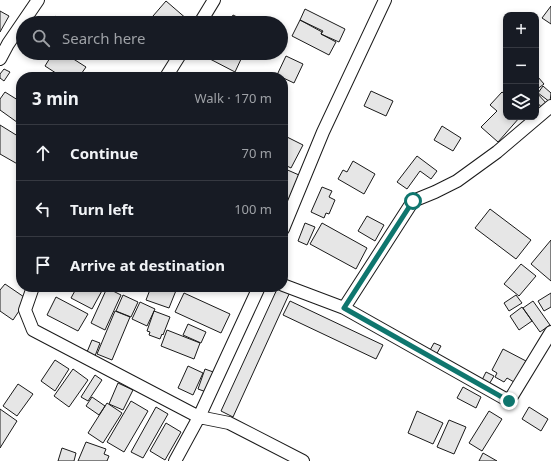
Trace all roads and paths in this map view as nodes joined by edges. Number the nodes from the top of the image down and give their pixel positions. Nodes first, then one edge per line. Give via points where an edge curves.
1 (38, 0) edge
2 (214, 0) edge
3 (385, 0) edge
4 (27, 16) edge
5 (204, 16) edge
6 (16, 32) edge
7 (0, 59) edge
8 (177, 60) edge
9 (169, 72) edge
10 (551, 106) edge
11 (288, 217) edge
12 (288, 287) edge
13 (31, 292) edge
14 (257, 292) edge
15 (344, 308) junction
16 (551, 332) edge
17 (199, 416) junction
18 (175, 461) edge
19 (303, 461) edge

1 - 4 street
2 - 5 street
3 - 11 street via 323,132
6 - 7 street
8 - 9 street
10 - 15 street via 497,152 457,181 413,201
12 - 15 street
13 - 17 street via 25,310 33,330
14 - 17 street
15 - 16 street via 509,401
17 - 18 street
17 - 19 street via 229,423

